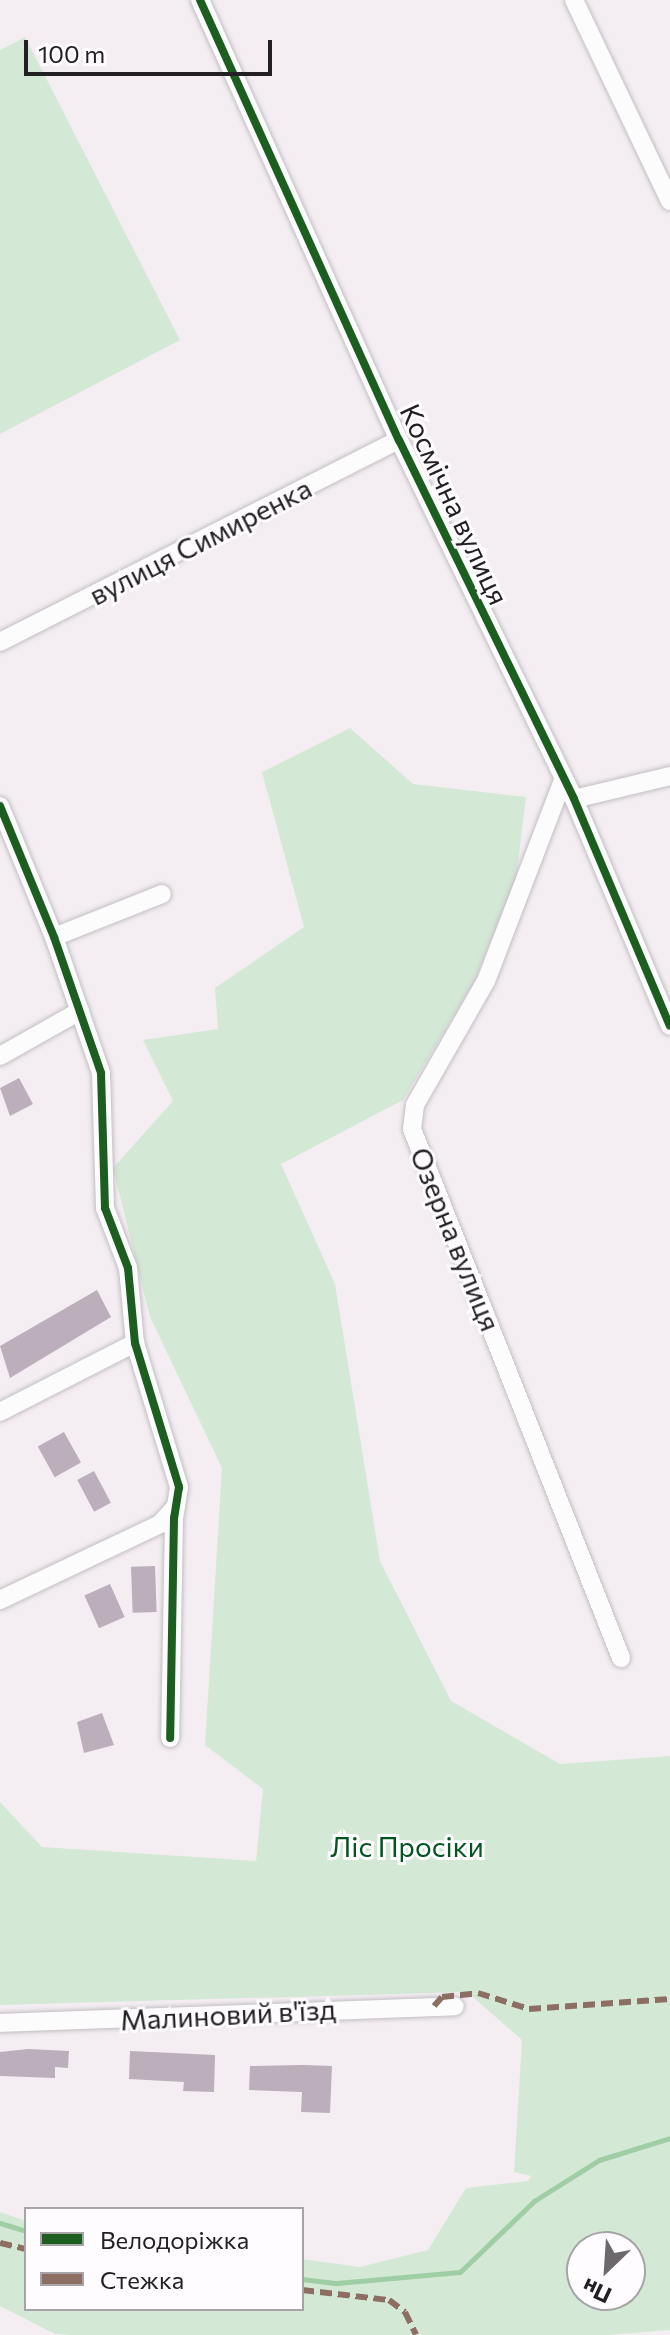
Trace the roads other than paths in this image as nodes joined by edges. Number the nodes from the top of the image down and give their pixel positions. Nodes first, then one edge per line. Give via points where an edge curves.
1 (200, 0) edge
2 (574, 0) edge
3 (670, 201) edge
4 (399, 440) junction
5 (0, 642) edge
6 (670, 776) edge
7 (562, 783) junction
8 (574, 799) junction
9 (0, 806) edge
10 (162, 894) dead end
11 (54, 937) junction
12 (80, 1011) junction
13 (670, 1026) edge
14 (0, 1056) edge
15 (135, 1343) junction
16 (0, 1412) edge
17 (176, 1506) junction
18 (0, 1600) edge
19 (621, 1658) dead end
20 (170, 1738) dead end
21 (455, 2006) dead end
22 (0, 2023) edge

1 - 4 street, Космічна вулиця
2 - 3 street
4 - 5 street, вулиця Симиренка
4 - 7 street, Космічна вулиця
6 - 8 street
7 - 8 street, Космічна вулиця
7 - 19 street, Озерна вулиця via 486,981 415,1105 412,1129
8 - 13 street, Космічна вулиця
9 - 11 street
10 - 11 street
11 - 12 street
12 - 14 street
12 - 15 street via 101,1073 105,1208 128,1268
15 - 16 street
15 - 17 street via 167,1437 179,1487
17 - 18 street via 160,1524
17 - 20 street
21 - 22 street, Малиновий в'їзд

